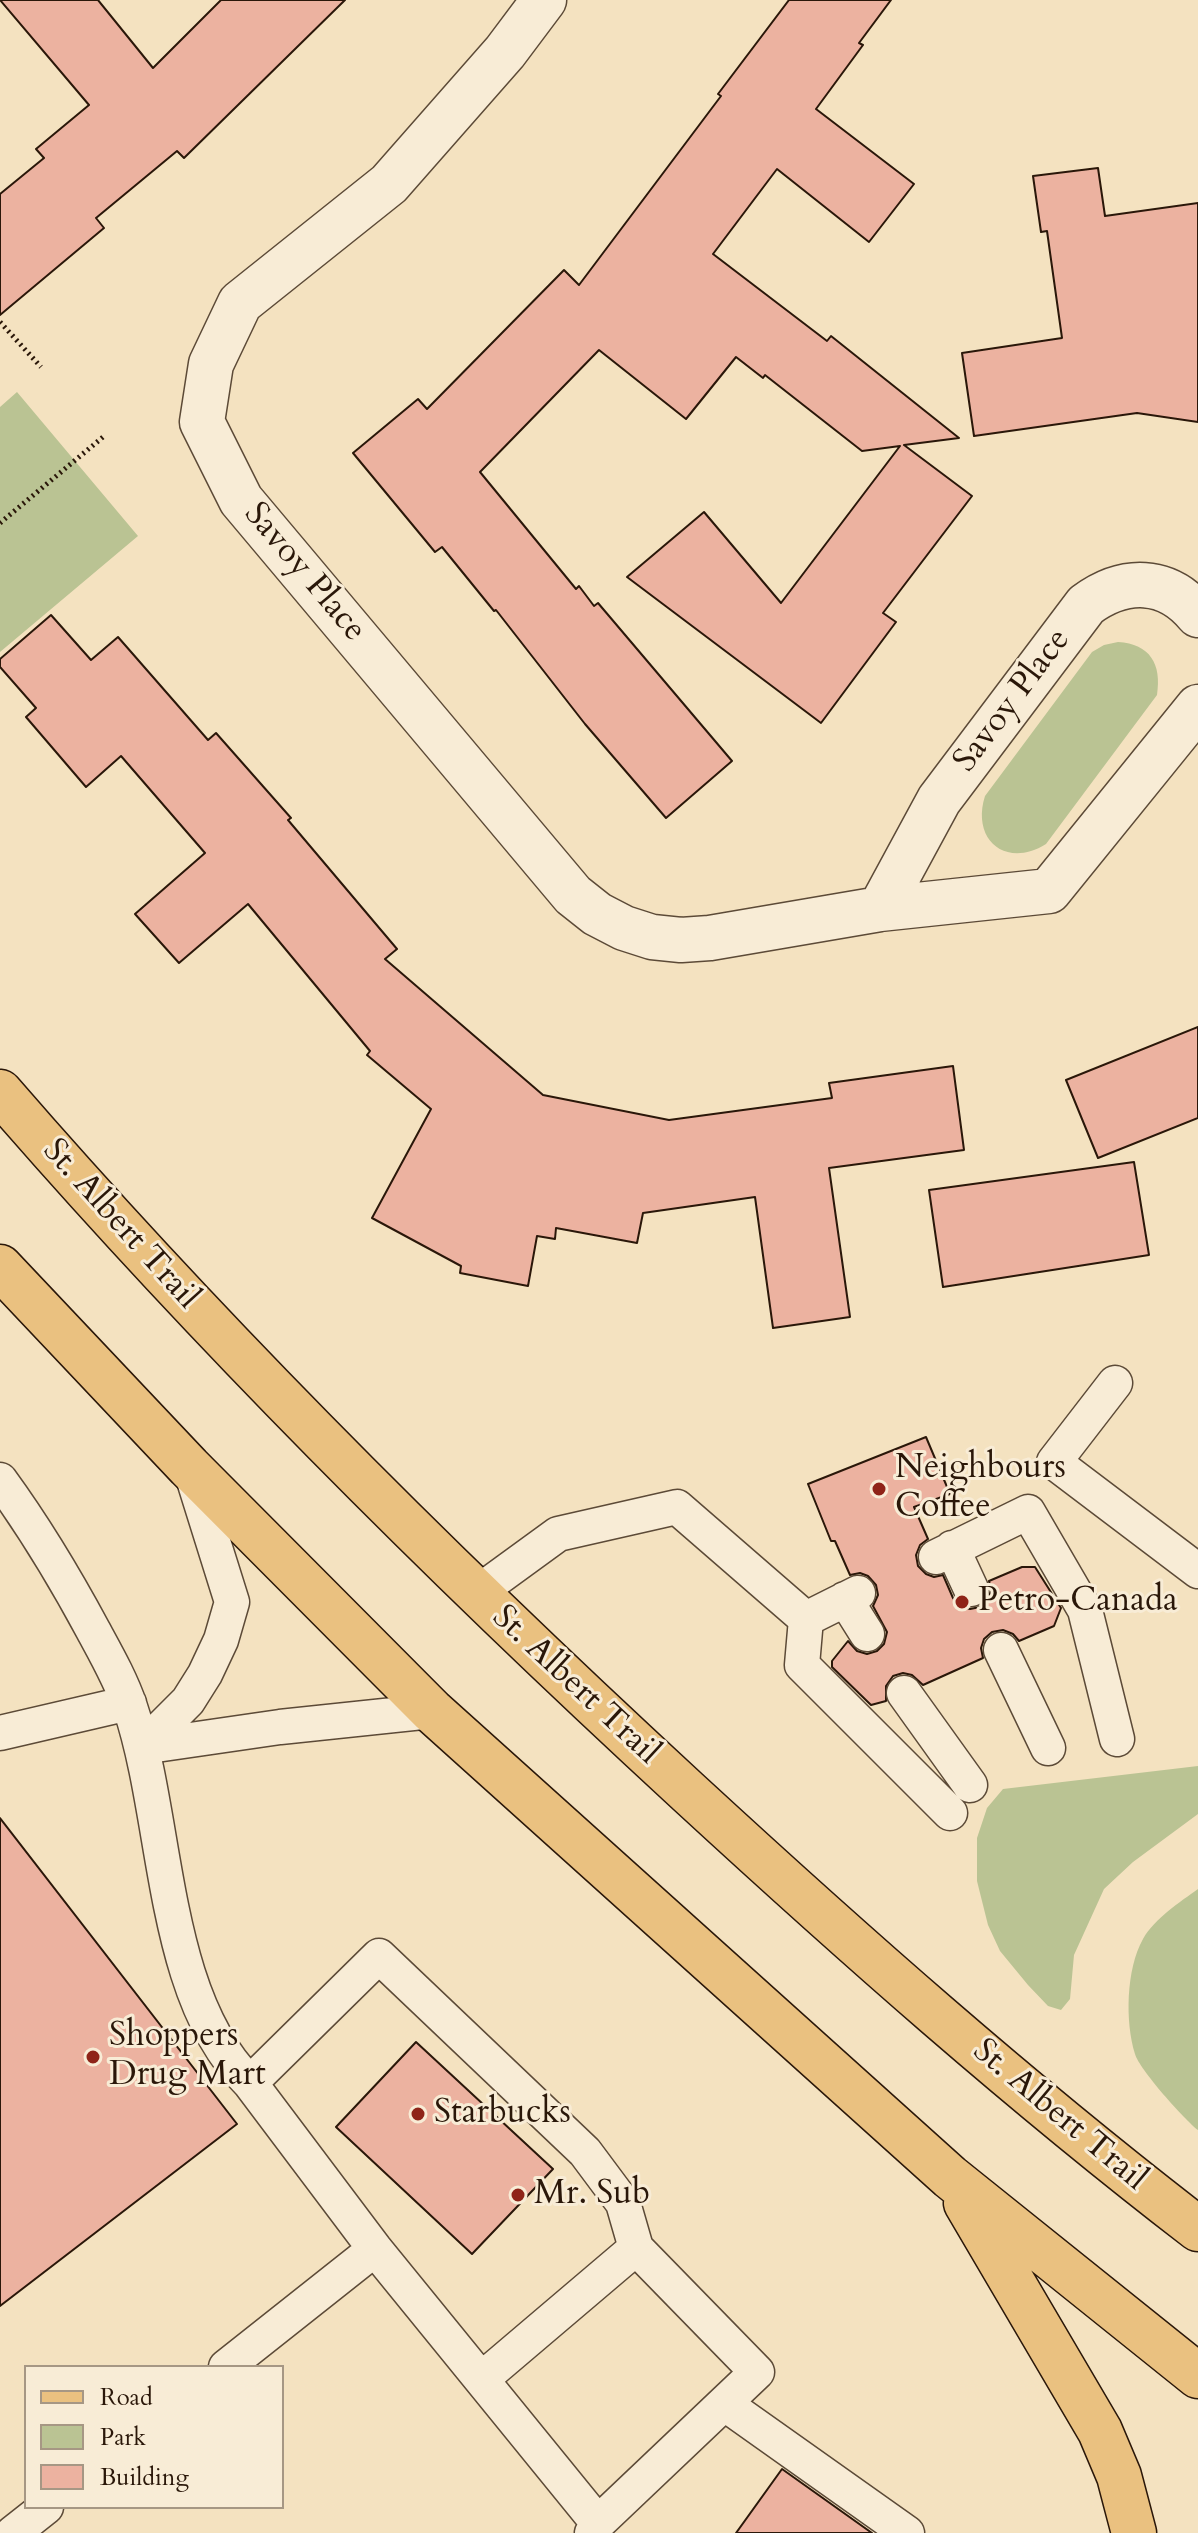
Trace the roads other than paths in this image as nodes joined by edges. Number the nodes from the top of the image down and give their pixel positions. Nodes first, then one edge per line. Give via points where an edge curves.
1 (544, 0) edge
2 (1198, 615) edge
3 (1198, 707) edge
4 (880, 909) junction
5 (0, 1092) edge
6 (0, 1267) edge
7 (1115, 1383) dead end
8 (189, 1467) junction
9 (0, 1480) edge
10 (1198, 1571) edge
11 (971, 1589) dead end
12 (477, 1593) junction
13 (806, 1619) junction
14 (867, 1634) dead end
15 (1001, 1650) dead end
16 (904, 1693) dead end
17 (129, 1703) junction
18 (432, 1711) junction
19 (0, 1733) edge
20 (1117, 1739) dead end
21 (142, 1747) junction
22 (1048, 1748) dead end
23 (970, 1785) dead end
24 (950, 1813) dead end
25 (250, 2083) junction
26 (1094, 2149) junction
27 (950, 2177) junction
28 (1198, 2195) edge
29 (1198, 2229) edge
30 (636, 2248) junction
31 (375, 2249) junction
32 (229, 2365) edge
33 (1198, 2376) edge
34 (483, 2378) junction
35 (725, 2404) junction
36 (43, 2509) edge
37 (595, 2528) edge
38 (13, 2533) edge
39 (907, 2533) edge
40 (1134, 2533) edge

1 - 4 street, Savoy Place via 389,184 240,303 211,364 202,422 241,500 573,895 597,914 652,937 681,940
2 - 4 street, Savoy Place via 1171,591 1149,585 1104,591 1086,605 939,800
3 - 4 street, Savoy Place via 1049,891
5 - 12 main road, St. Albert Trail via 248,1365
6 - 8 main road
7 - 10 lane via 1054,1462
8 - 18 main road
8 - 21 lane via 232,1602 205,1674 188,1701
9 - 17 lane via 75,1596
11 - 20 lane via 944,1552 1028,1512 1085,1610
12 - 13 lane via 558,1534 677,1507
12 - 26 main road, St. Albert Trail via 850,1941
13 - 14 lane via 852,1596
13 - 24 lane via 802,1665
15 - 22 lane
16 - 23 lane
17 - 19 lane
17 - 21 lane
18 - 21 lane
18 - 27 main road
21 - 25 lane via 184,1962 198,2006 234,2068
25 - 30 lane via 379,1956 585,2152 623,2203
25 - 31 lane
26 - 28 main road
26 - 29 main road, St. Albert Trail
27 - 33 main road
27 - 40 main road via 1100,2431
30 - 34 lane
30 - 35 lane via 757,2372
31 - 32 lane
31 - 34 lane
34 - 37 lane
35 - 37 lane
35 - 39 lane
36 - 38 lane

